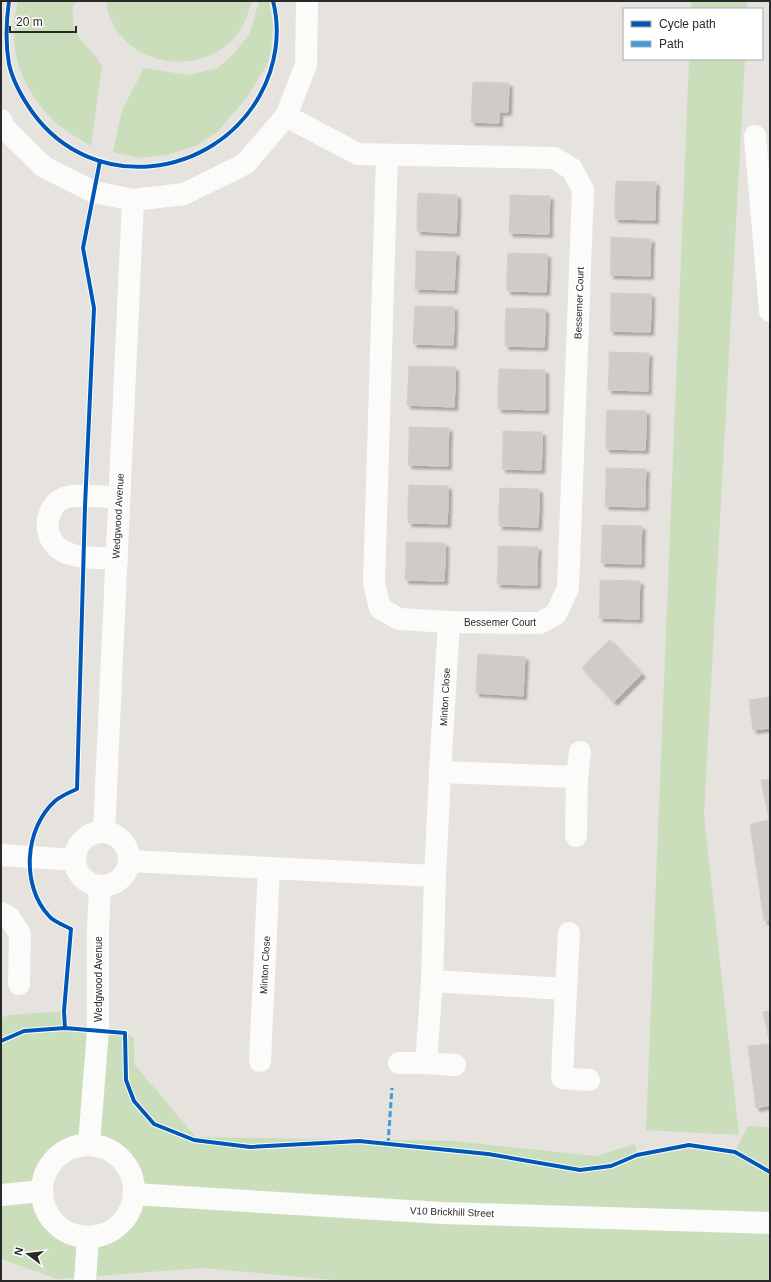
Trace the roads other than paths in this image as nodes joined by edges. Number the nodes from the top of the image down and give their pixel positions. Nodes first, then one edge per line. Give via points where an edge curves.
1 (307, 1) edge
2 (286, 116) junction
3 (2, 127) edge
4 (754, 136) dead end
5 (387, 155) junction
6 (133, 200) junction
7 (770, 311) edge
8 (119, 498) junction
9 (117, 560) junction
10 (449, 622) junction
11 (580, 752) dead end
12 (440, 772) junction
13 (577, 778) junction
14 (104, 832) junction
15 (576, 836) dead end
16 (1, 855) edge
17 (75, 860) junction
18 (129, 861) junction
19 (269, 868) junction
20 (435, 876) junction
21 (100, 886) junction
22 (1, 913) edge
23 (569, 933) dead end
24 (432, 981) junction
25 (19, 984) dead end
26 (566, 989) junction
27 (260, 1061) dead end
28 (399, 1063) dead end
29 (426, 1063) junction
30 (455, 1066) dead end
31 (589, 1080) dead end
32 (89, 1144) junction
33 (42, 1191) junction
34 (134, 1194) junction
35 (1, 1195) edge
36 (770, 1223) edge
37 (88, 1237) junction
38 (85, 1281) edge

1 - 2 street via 306,65
2 - 5 street, Bessemer Court via 358,154
2 - 6 street via 245,164 184,194
3 - 6 street via 44,167 94,192
4 - 7 street
5 - 10 street, Bessemer Court via 374,583 380,608 399,619
5 - 10 street, Bessemer Court via 554,158 572,169 583,190 568,588 556,614 540,623
6 - 8 street, Wedgwood Avenue
8 - 9 street, Wedgwood Avenue
8 - 9 street via 69,496 51,508 47,520 51,540 67,554
9 - 14 street, Wedgwood Avenue
10 - 12 street, Minton Close
11 - 13 street
12 - 13 street
12 - 20 street, Minton Close
13 - 15 street
14 - 17 street via 87,837 81,843
14 - 18 street via 120,839 125,845
16 - 17 street
17 - 21 street via 80,875
18 - 19 street
18 - 21 street via 125,875 120,880 114,884
19 - 20 street
19 - 27 street, Minton Close
20 - 24 street, Minton Close
21 - 32 street, Wedgwood Avenue via 98,1030
22 - 25 street via 9,917 20,934
23 - 26 street
24 - 26 street
24 - 29 street, Minton Close
26 - 31 street via 562,1078
28 - 29 street
29 - 30 street
32 - 33 street via 65,1150 56,1158 48,1167
32 - 34 street via 103,1147 118,1155 133,1180
33 - 35 street
33 - 37 street via 44,1204 55,1223 74,1235
34 - 36 street, V10 Brickhill Street via 442,1213
34 - 37 street via 131,1209 118,1226 105,1234
37 - 38 street

